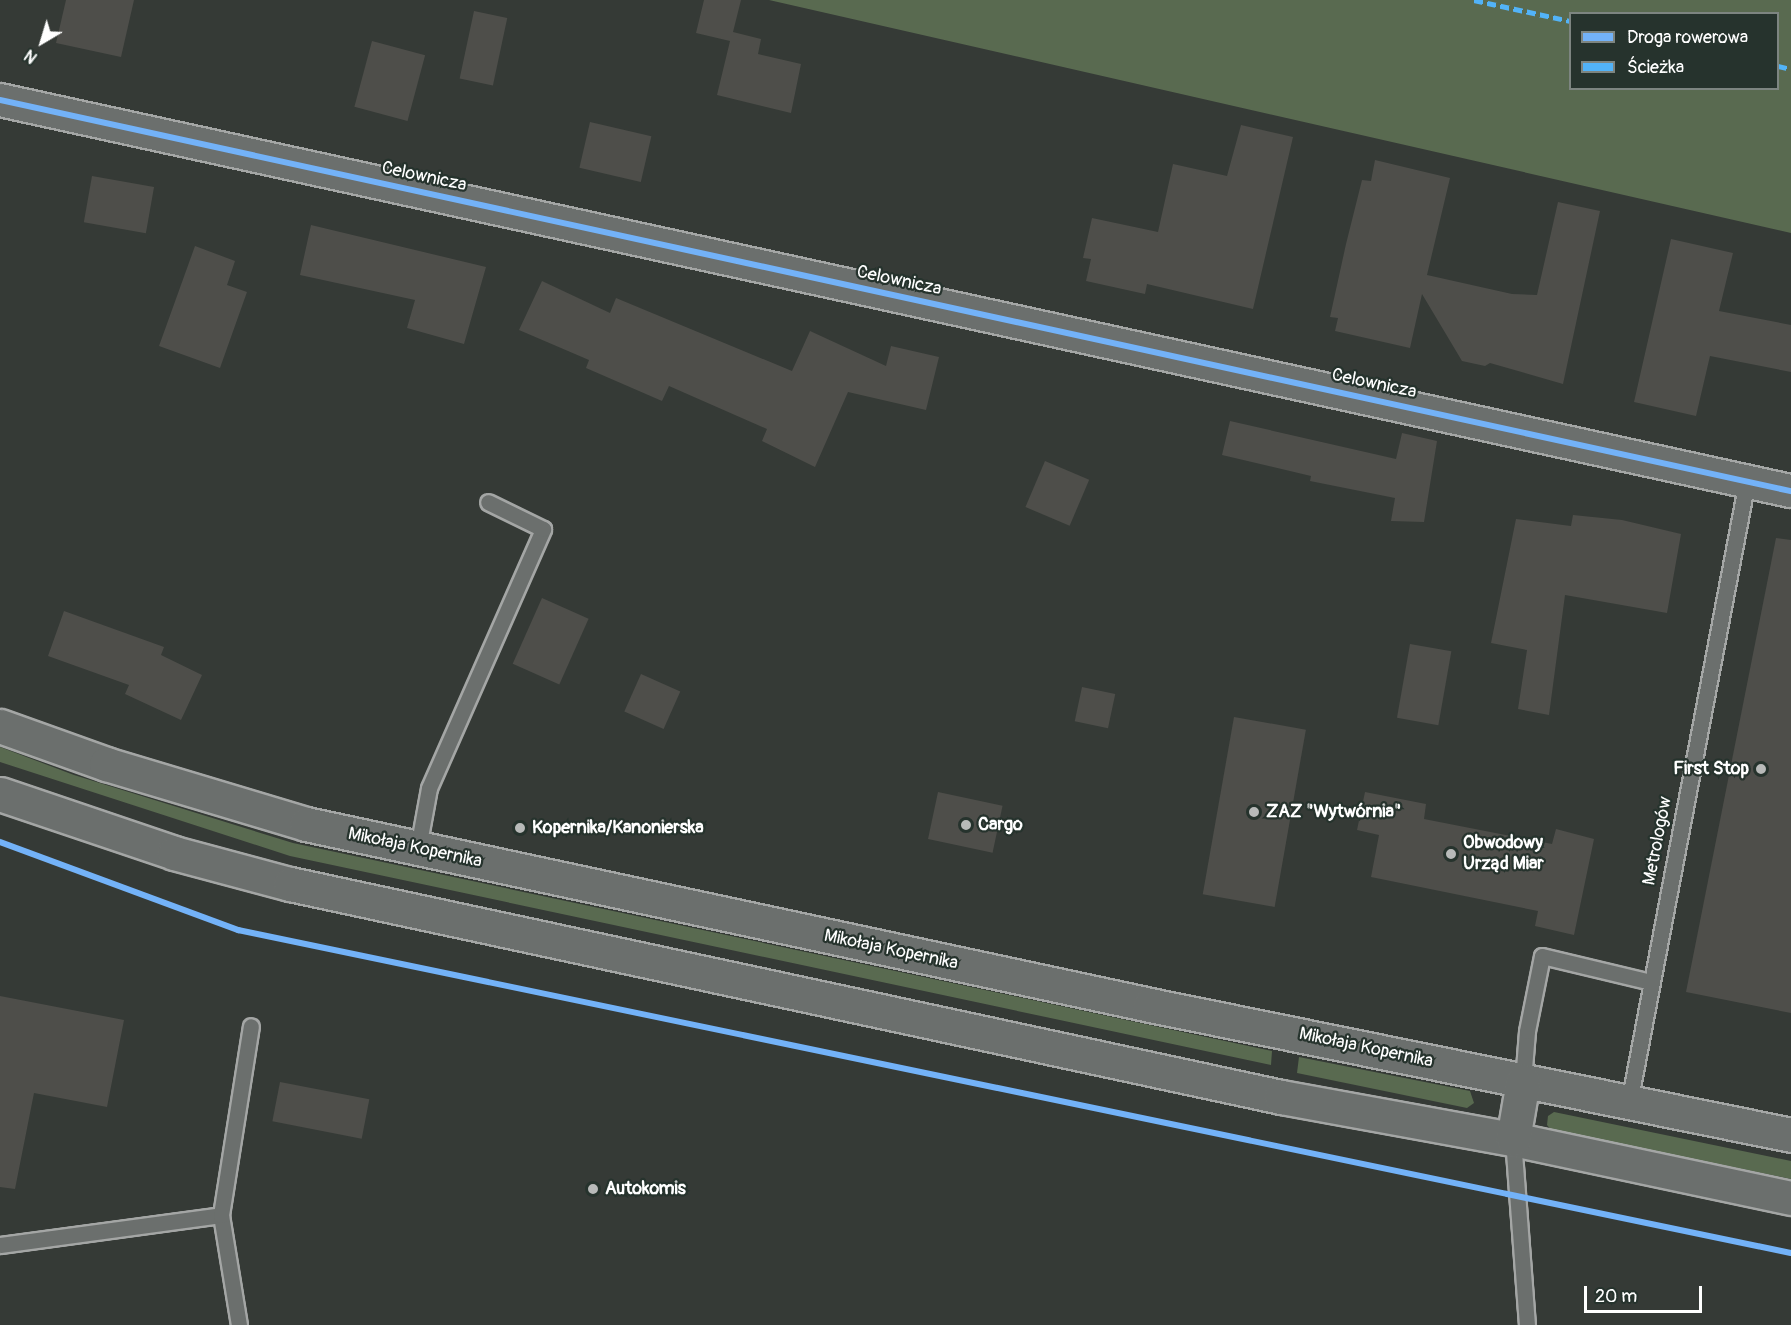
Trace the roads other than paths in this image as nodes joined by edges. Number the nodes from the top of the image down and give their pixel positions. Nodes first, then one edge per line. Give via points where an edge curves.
1 (0, 100) edge
2 (1747, 481) junction
3 (1791, 491) edge
4 (488, 502) dead end
5 (0, 726) edge
6 (0, 794) edge
7 (418, 848) junction
8 (1651, 982) junction
9 (251, 1026) dead end
10 (1523, 1081) junction
11 (1629, 1103) junction
12 (1791, 1135) edge
13 (1513, 1138) junction
14 (1791, 1198) edge
15 (221, 1215) junction
16 (0, 1245) edge
17 (239, 1325) edge
18 (1527, 1325) edge

1 - 2 street, Celownicza
2 - 3 street, Celownicza
2 - 8 lane, Metrologów
4 - 7 lane via 543,529 429,788
5 - 7 main road, Mikołaja Kopernika via 106,764 306,824
6 - 13 main road via 174,853 290,884 1269,1095
7 - 10 main road, Mikołaja Kopernika
8 - 10 lane via 1542,956 1527,1031
8 - 11 lane, Metrologów
9 - 15 lane
10 - 11 main road, Mikołaja Kopernika
10 - 13 main road
11 - 12 main road, Mikołaja Kopernika
13 - 14 main road
13 - 18 lane
15 - 16 lane
15 - 17 lane

